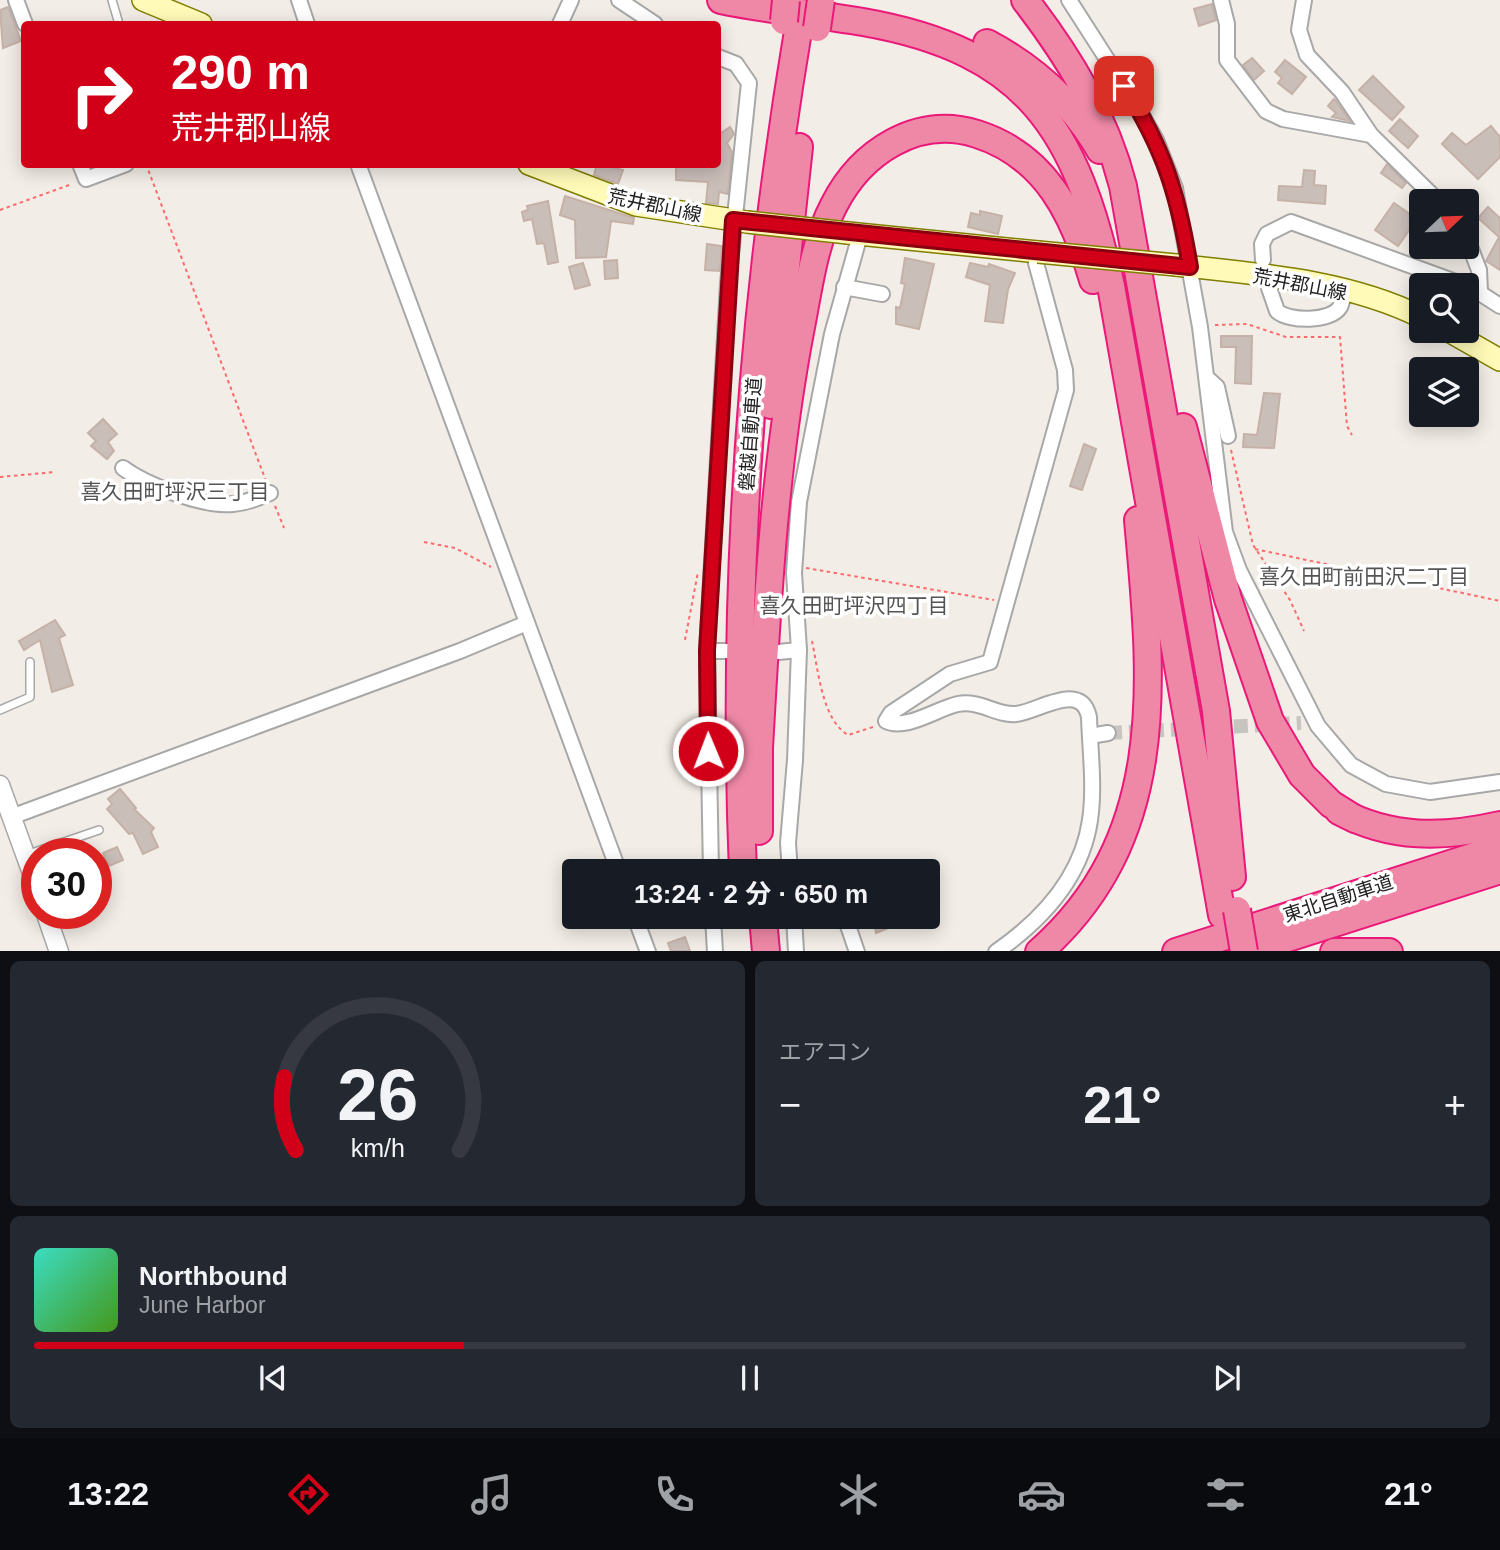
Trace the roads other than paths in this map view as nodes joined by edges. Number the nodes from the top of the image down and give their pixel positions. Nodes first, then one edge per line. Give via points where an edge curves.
1 (16, 0) edge
2 (112, 0) edge
3 (143, 0) edge
4 (299, 0) edge
5 (571, 0) edge
6 (619, 0) edge
7 (721, 0) edge
8 (820, 0) edge
9 (1025, 0) edge
10 (1037, 0) edge
11 (1069, 0) edge
12 (1221, 0) edge
13 (1304, 0) edge
14 (798, 15) edge
15 (24, 21) edge
16 (118, 21) edge
17 (194, 21) edge
18 (306, 21) edge
19 (561, 21) edge
20 (650, 21) edge
21 (884, 26) junction
22 (721, 58) edge
23 (1371, 135) junction
24 (104, 168) edge
25 (359, 168) edge
26 (539, 168) edge
27 (83, 172) edge
28 (1426, 189) edge
29 (1128, 214) junction
30 (740, 221) junction
31 (854, 234) junction
32 (1038, 252) junction
33 (1263, 260) dead end
34 (1183, 266) junction
35 (1429, 273) edge
36 (845, 287) junction
37 (1269, 288) dead end
38 (1345, 291) junction
39 (1479, 293) edge
40 (883, 294) dead end
41 (1500, 306) edge
42 (1409, 311) edge
43 (1105, 329) junction
44 (1470, 343) edge
45 (1500, 360) edge
46 (1206, 378) junction
47 (1166, 432) junction
48 (1228, 436) road end
49 (123, 468) dead end
50 (270, 493) road end
51 (1136, 499) junction
52 (527, 623) junction
53 (799, 650) junction
54 (707, 651) junction
55 (728, 651) dead end
56 (778, 652) dead end
57 (30, 662) dead end
58 (0, 710) edge
59 (1301, 723) tunnel mouth
60 (1318, 726) junction
61 (1108, 733) tunnel mouth
62 (1090, 736) junction
63 (759, 748) junction
64 (1500, 782) edge
65 (0, 785) edge
66 (11, 817) junction
67 (1354, 819) junction
68 (1500, 825) edge
69 (99, 830) dead end
70 (75, 838) edge
71 (21, 844) edge
72 (1500, 848) edge
73 (614, 859) edge
74 (711, 859) edge
75 (744, 859) edge
76 (761, 859) edge
77 (789, 859) edge
78 (1500, 870) edge
79 (1216, 880) junction
80 (1230, 913) junction
81 (51, 929) edge
82 (640, 929) edge
83 (714, 929) edge
84 (747, 929) edge
85 (764, 929) edge
86 (795, 929) edge
87 (849, 929) edge
88 (59, 951) edge
89 (648, 951) edge
90 (715, 951) edge
91 (748, 951) edge
92 (765, 951) edge
93 (796, 951) edge
94 (857, 951) edge
95 (996, 951) edge
96 (1039, 951) edge
97 (1176, 951) edge
98 (1229, 951) edge
99 (1244, 951) edge
100 (1334, 951) edge
101 (1389, 951) edge

1 - 15 street
2 - 16 lane
3 - 17 main road
4 - 18 street
5 - 19 street
6 - 20 street
7 - 21 highway
8 - 14 highway, 磐越自動車道, bridge
8 - 29 highway via 948,28 985,42 1021,64 1054,91 1086,128
9 - 29 highway via 1065,55 1096,110 1118,166
10 - 67 highway via 1094,76 1128,151 1144,209 1194,475 1224,586 1264,704 1285,751 1302,775
11 - 34 street via 1156,140 1180,207
12 - 23 street via 1227,24 1227,60 1265,111 1283,119
13 - 23 street via 1299,24 1302,46
14 - 63 highway, 磐越自動車道 via 797,162 772,402 760,610
14 - 75 highway, 磐越自動車道 via 767,160 744,516 740,642
21 - 43 highway via 975,65 1007,90 1035,122 1057,158 1083,219
21 - 79 highway via 966,51 1021,87 1060,138 1089,202 1111,286
22 - 30 street via 736,64 749,83
23 - 28 street
24 - 27 street
25 - 52 street
26 - 30 main road, 荒井郡山線 via 636,205
29 - 47 highway
30 - 31 main road, 荒井郡山線, bridge
30 - 54 street
31 - 32 main road, 荒井郡山線
31 - 36 street
32 - 34 main road, 荒井郡山線, bridge
32 - 62 street via 1066,390 988,665 950,674 886,721 914,720 969,703 1014,714 1069,699 1086,707
33 - 35 street via 1267,234 1291,222
34 - 38 main road, 荒井郡山線 via 1280,277
34 - 46 street via 1200,325
36 - 40 street
36 - 53 street via 799,502 795,566
37 - 38 street via 1277,311 1292,319 1333,313
38 - 42 main road, 荒井郡山線
39 - 41 street
43 - 51 highway
43 - 63 highway via 1087,260 1063,202 1040,172 1009,148 974,133 922,131 891,143 863,162 834,205 817,249 791,383 775,517
44 - 45 main road
46 - 48 street via 1217,387
46 - 60 street via 1225,532
47 - 67 highway via 1225,635 1261,728 1295,775 1324,801
47 - 80 highway via 1216,711
49 - 50 street via 139,480 231,505
51 - 79 highway via 1168,675
51 - 96 highway via 1149,691 1142,773 1129,820 1106,868 1076,913
52 - 66 street
52 - 73 street
53 - 56 street
53 - 77 street
54 - 55 street
54 - 74 street
57 - 58 lane via 30,696
59 - 60 street
60 - 64 street via 1351,765 1386,784 1430,792
61 - 62 street
62 - 95 street via 1091,818 1077,867 1040,917
63 - 76 highway, 磐越自動車道
65 - 66 street
66 - 71 street
67 - 68 highway via 1404,834 1426,835
69 - 70 lane
72 - 97 highway, 東北自動車道
78 - 99 highway, 東北自動車道
79 - 80 highway
80 - 98 highway
80 - 99 highway, bridge
81 - 88 street
82 - 89 street
83 - 90 street
84 - 91 highway
85 - 92 highway
86 - 93 street
87 - 94 street
100 - 101 highway

